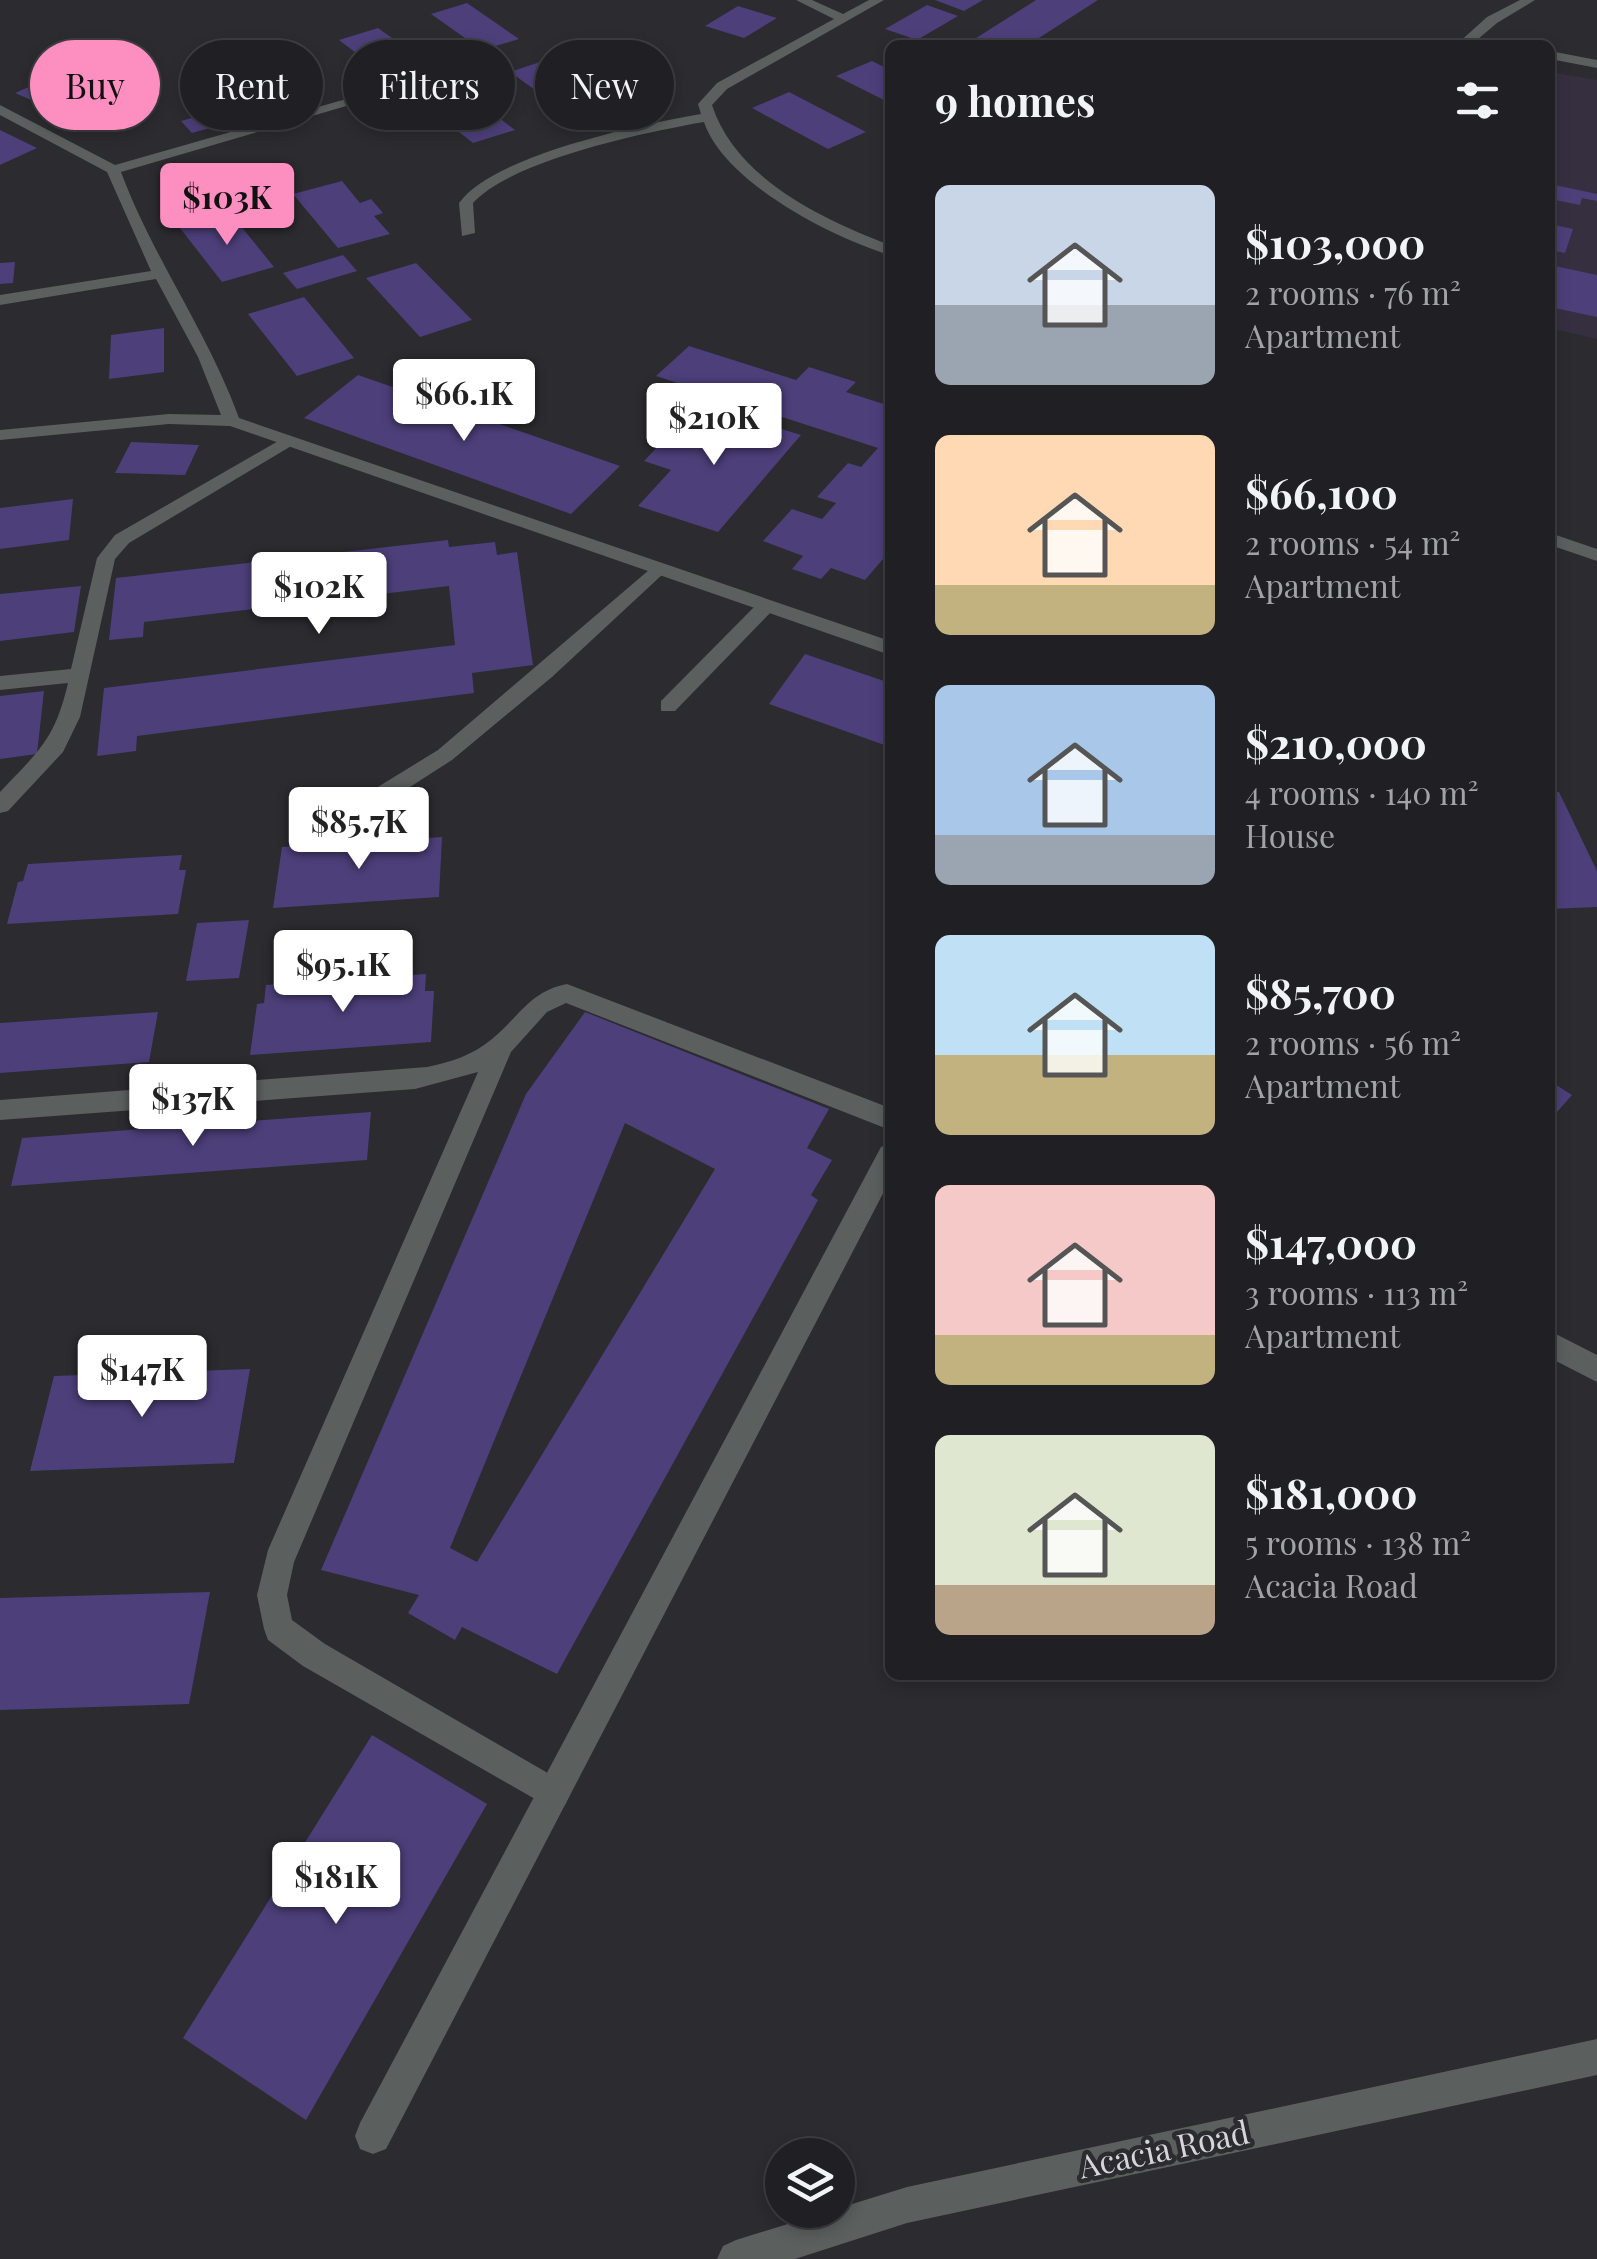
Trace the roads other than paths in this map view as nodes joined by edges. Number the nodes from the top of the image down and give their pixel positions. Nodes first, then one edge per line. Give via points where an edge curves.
1 (802, 0) edge
2 (878, 0) edge
3 (1529, 0) edge
4 (844, 19) junction
5 (1468, 40) edge
6 (1555, 56) edge
7 (1597, 64) edge
8 (343, 105) edge
9 (0, 109) edge
10 (706, 117) junction
11 (114, 170) junction
12 (468, 233) dead end
13 (885, 248) edge
14 (161, 274) junction
15 (0, 300) edge
16 (232, 421) junction
17 (0, 435) edge
18 (287, 441) junction
19 (1555, 541) edge
20 (1597, 554) edge
21 (656, 570) junction
22 (766, 606) junction
23 (885, 646) edge
24 (77, 676) junction
25 (0, 683) edge
26 (668, 706) dead end
27 (0, 805) edge
28 (324, 831) dead end
29 (501, 1046) junction
30 (0, 1110) edge
31 (885, 1117) edge
32 (885, 1165) edge
33 (1555, 1347) edge
34 (1597, 1369) edge
35 (554, 1794) junction
36 (1597, 2057) edge
37 (374, 2136) dead end
38 (736, 2259) edge

1 - 4 street
2 - 4 street
3 - 5 street
4 - 10 street via 722,86 708,97
6 - 7 street
8 - 11 street
9 - 11 street
10 - 12 street via 557,153 476,190 466,202
10 - 13 street via 738,162 781,197
11 - 14 street
14 - 15 street
14 - 16 street via 206,354
16 - 17 street via 169,418
16 - 18 street
18 - 21 street
18 - 24 street via 111,549
19 - 20 street
21 - 22 street
21 - 28 street via 445,755
22 - 23 street
22 - 26 street
24 - 25 street
24 - 27 street via 56,747
29 - 30 street via 472,1066 415,1080
29 - 31 street via 542,1001 578,994
29 - 35 street via 279,1561 272,1595 279,1629 314,1656
32 - 35 street
33 - 34 street
35 - 37 street
36 - 38 street, Acacia Road via 907,2204

